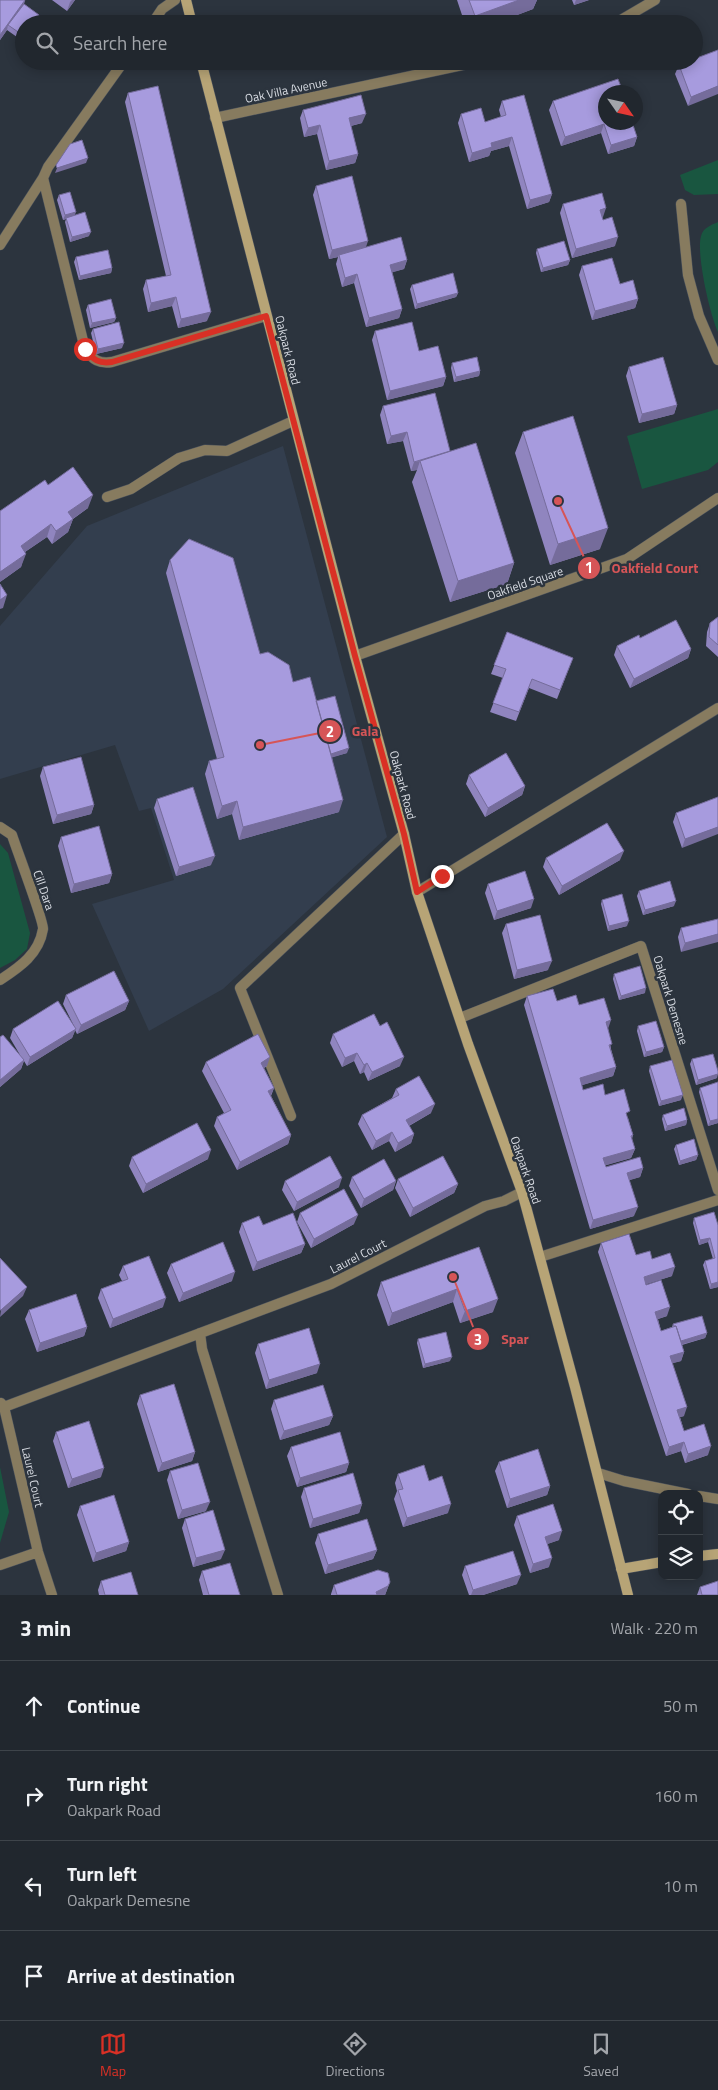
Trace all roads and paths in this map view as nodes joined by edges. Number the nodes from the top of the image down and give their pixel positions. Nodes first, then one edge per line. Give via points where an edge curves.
1 (175, 0) edge
2 (186, 0) edge
3 (655, 0) edge
4 (158, 15) edge
5 (190, 15) edge
6 (629, 15) edge
7 (118, 70) edge
8 (203, 70) edge
9 (439, 70) edge
10 (215, 118) junction
11 (43, 178) junction
12 (681, 204) dead end
13 (0, 245) edge
14 (266, 316) junction
15 (718, 360) edge
16 (294, 421) junction
17 (107, 497) dead end
18 (718, 498) edge
19 (355, 656) junction
20 (718, 708) edge
21 (0, 827) edge
22 (404, 834) junction
23 (417, 892) junction
24 (0, 980) edge
25 (460, 1018) junction
26 (291, 1116) dead end
27 (718, 1190) edge
28 (522, 1192) junction
29 (718, 1200) edge
30 (540, 1257) junction
31 (200, 1333) junction
32 (2, 1405) edge
33 (598, 1473) junction
34 (667, 1490) edge
35 (703, 1497) edge
36 (718, 1500) edge
37 (38, 1552) junction
38 (718, 1554) edge
39 (703, 1556) edge
40 (658, 1563) edge
41 (0, 1564) edge
42 (621, 1568) junction
43 (52, 1595) edge
44 (278, 1595) edge
45 (628, 1595) edge

1 - 4 street
2 - 5 main road
3 - 6 street
7 - 11 street
8 - 10 main road, Oakpark Road
9 - 10 street, Oak Villa Avenue
10 - 14 main road, Oakpark Road
11 - 13 street
11 - 14 street via 85,349 91,357 101,363 112,362
12 - 15 street via 688,275 699,316
14 - 16 main road, Oakpark Road
16 - 17 street via 227,451 205,450 179,458 132,489
16 - 19 main road, Oakpark Road
18 - 19 street, Oakfield Square via 627,559
19 - 22 main road, Oakpark Road
20 - 23 street
21 - 24 street, Cill Dara via 12,834 44,927 36,949 19,967
22 - 23 main road, Oakpark Road
22 - 26 street via 240,988
23 - 25 main road, Oakpark Road
25 - 27 street, Oakpark Demesne via 641,946
25 - 28 main road, Oakpark Road
28 - 30 main road, Oakpark Road
28 - 31 street, Laurel Court via 485,1206 330,1284
29 - 30 street
30 - 33 main road, Oakpark Road
31 - 32 street, Laurel Court
31 - 44 street via 202,1349
32 - 37 street, Laurel Court
33 - 34 street
33 - 42 main road, Oakpark Road
35 - 36 street
37 - 41 street
37 - 43 street, Laurel Court
38 - 39 main road
40 - 42 main road
42 - 45 main road, Oakpark Road

